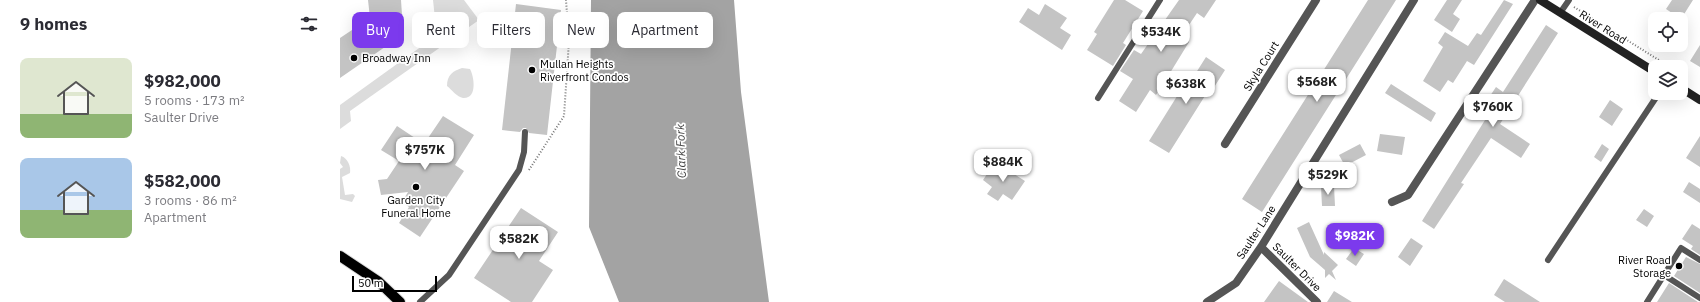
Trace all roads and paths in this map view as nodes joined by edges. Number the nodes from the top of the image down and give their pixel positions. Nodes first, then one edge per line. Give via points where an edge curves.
1 (566, 0) edge
2 (1160, 0) edge
3 (1316, 0) edge
4 (1414, 0) edge
5 (1534, 0) edge
6 (1540, 0) edge
7 (1568, 1) edge
8 (1560, 13) junction
9 (1659, 60) edge
10 (1648, 68) edge
11 (1688, 92) edge
12 (1098, 98) dead end
13 (1654, 100) edge
14 (1700, 100) edge
15 (525, 132) dead end
16 (1225, 144) dead end
17 (527, 172) dead end
18 (1392, 202) dead end
19 (1261, 247) junction
20 (340, 256) edge
21 (1548, 260) dead end
22 (1700, 260) edge
23 (1664, 275) junction
24 (1700, 298) edge
25 (400, 302) edge
26 (420, 302) edge
27 (1207, 302) edge
28 (1317, 302) edge
29 (1647, 302) edge

1 - 17 path via 569,41 564,116
2 - 12 lane
3 - 16 street, Skyla Court
4 - 19 street, Saulter Lane
5 - 18 street via 1408,195
6 - 8 street, River Road
7 - 8 lane
7 - 9 path
8 - 10 street, River Road
11 - 14 street
13 - 21 lane
15 - 26 lane via 524,152 519,170 449,275
19 - 27 street, Saulter Lane via 1236,283
19 - 28 street, Saulter Drive
20 - 25 main road via 379,282
22 - 23 lane via 1681,248
23 - 24 lane
23 - 29 lane

